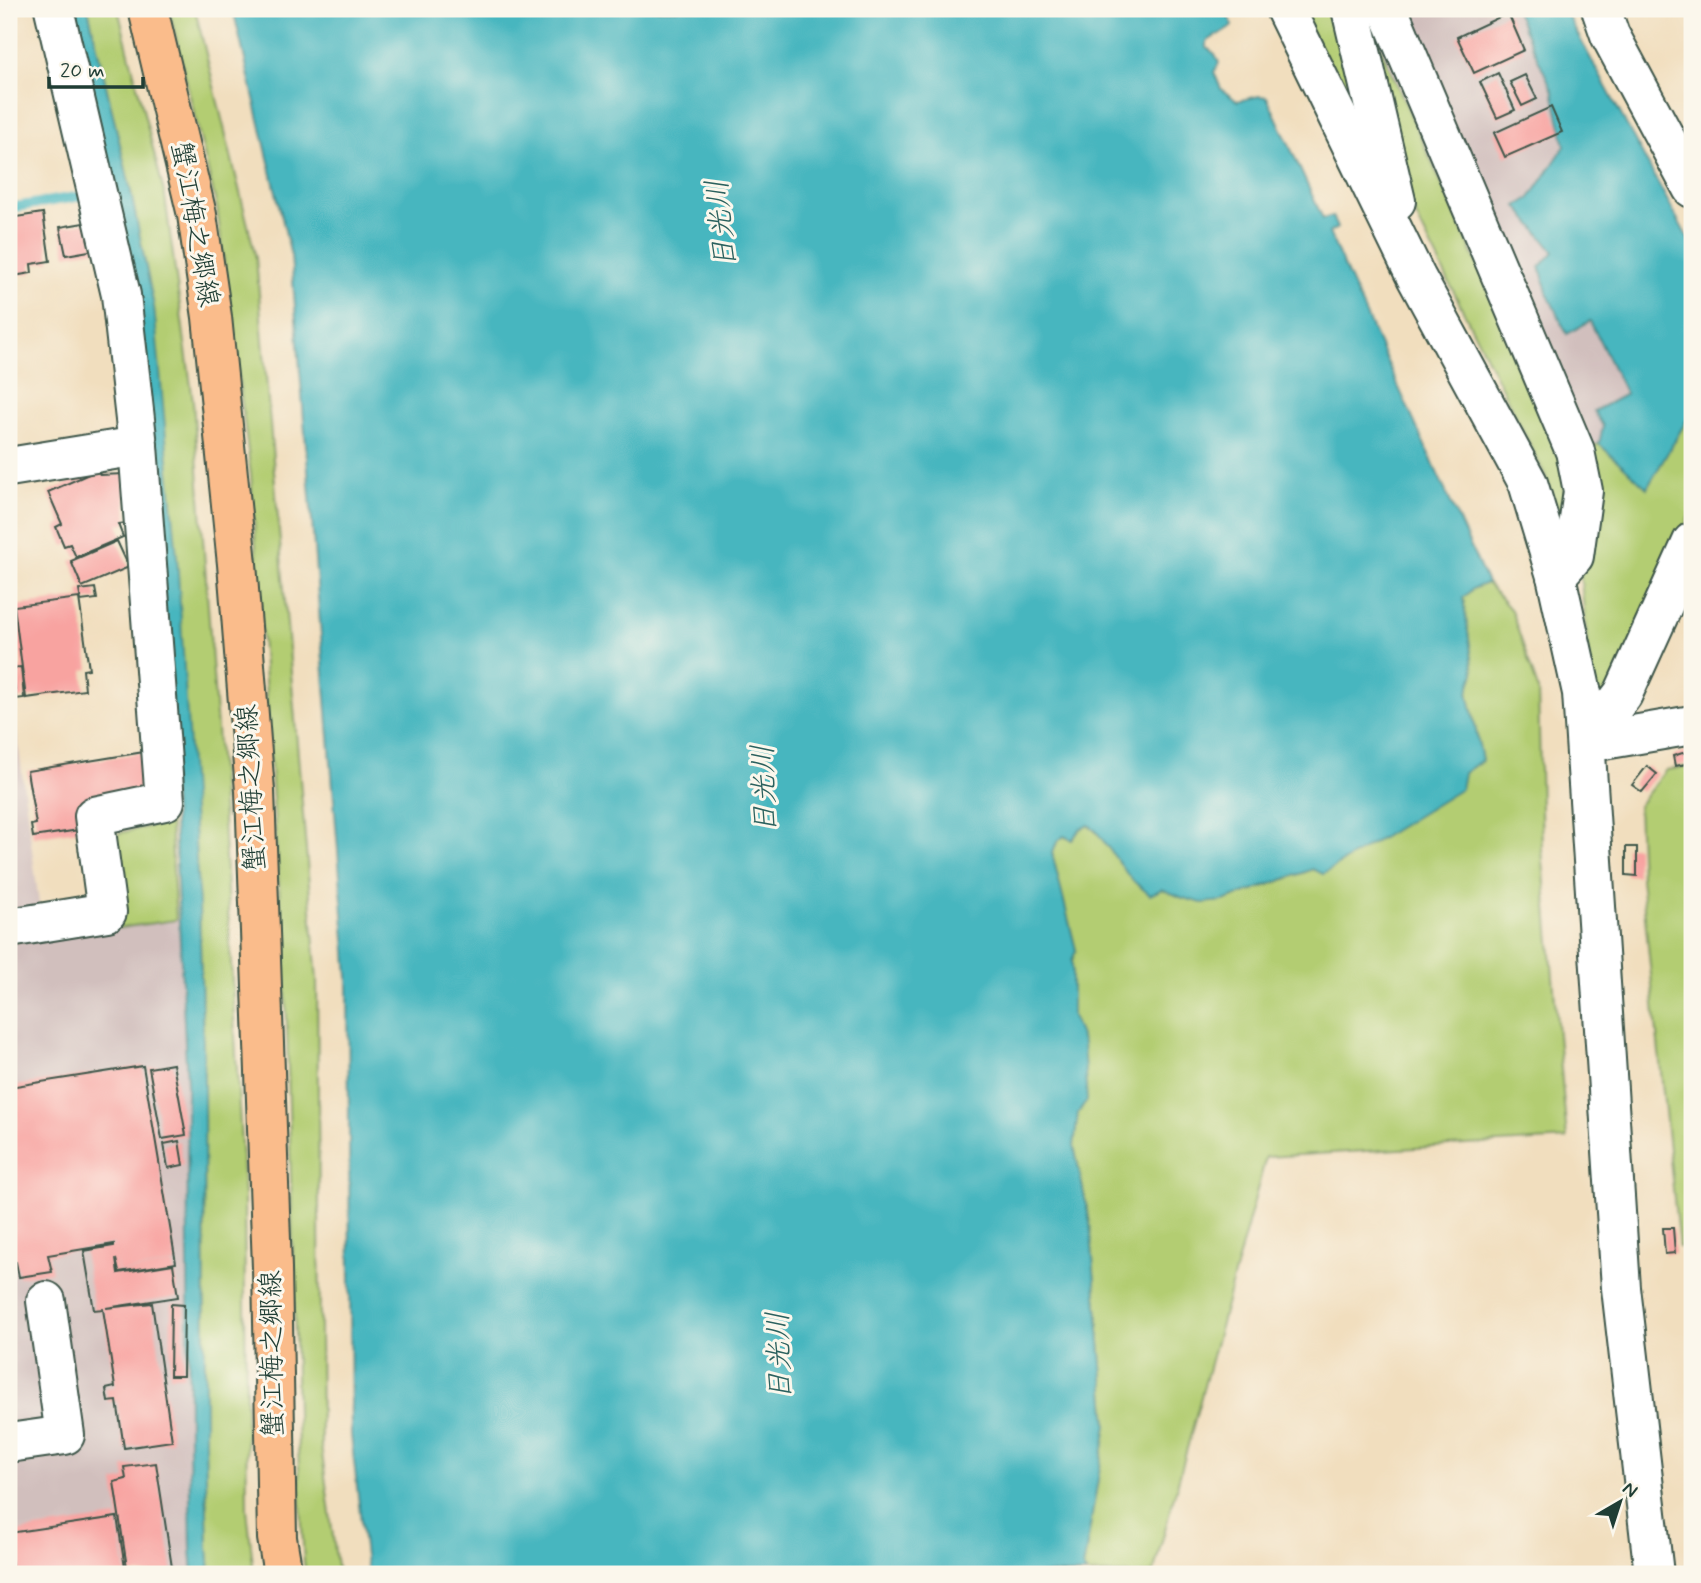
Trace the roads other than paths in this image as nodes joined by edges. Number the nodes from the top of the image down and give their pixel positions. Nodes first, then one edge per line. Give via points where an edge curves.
1 (54, 9) edge
2 (148, 9) edge
3 (1285, 9) edge
4 (1351, 9) edge
5 (1388, 9) edge
6 (1601, 9) edge
7 (1692, 188) edge
8 (1416, 277) junction
9 (138, 446) junction
10 (9, 467) edge
11 (1692, 542) edge
12 (1556, 576) junction
13 (1692, 725) edge
14 (1586, 743) junction
15 (9, 928) edge
16 (46, 1301) dead end
17 (9, 1443) edge
18 (283, 1574) edge
19 (1654, 1574) edge

1 - 9 street via 121,295
2 - 18 main road, 蟹江梅之郷線 via 197,215 237,564 255,791 277,1538
3 - 8 street
4 - 8 street
5 - 12 street via 1575,451 1583,491 1574,556
6 - 7 street via 1610,35
8 - 12 street via 1528,483
9 - 10 street
9 - 15 street via 165,801 94,816 107,912
11 - 14 street via 1623,694
12 - 14 street via 1582,693
13 - 14 street
14 - 19 street via 1621,1288
16 - 17 street via 65,1435

